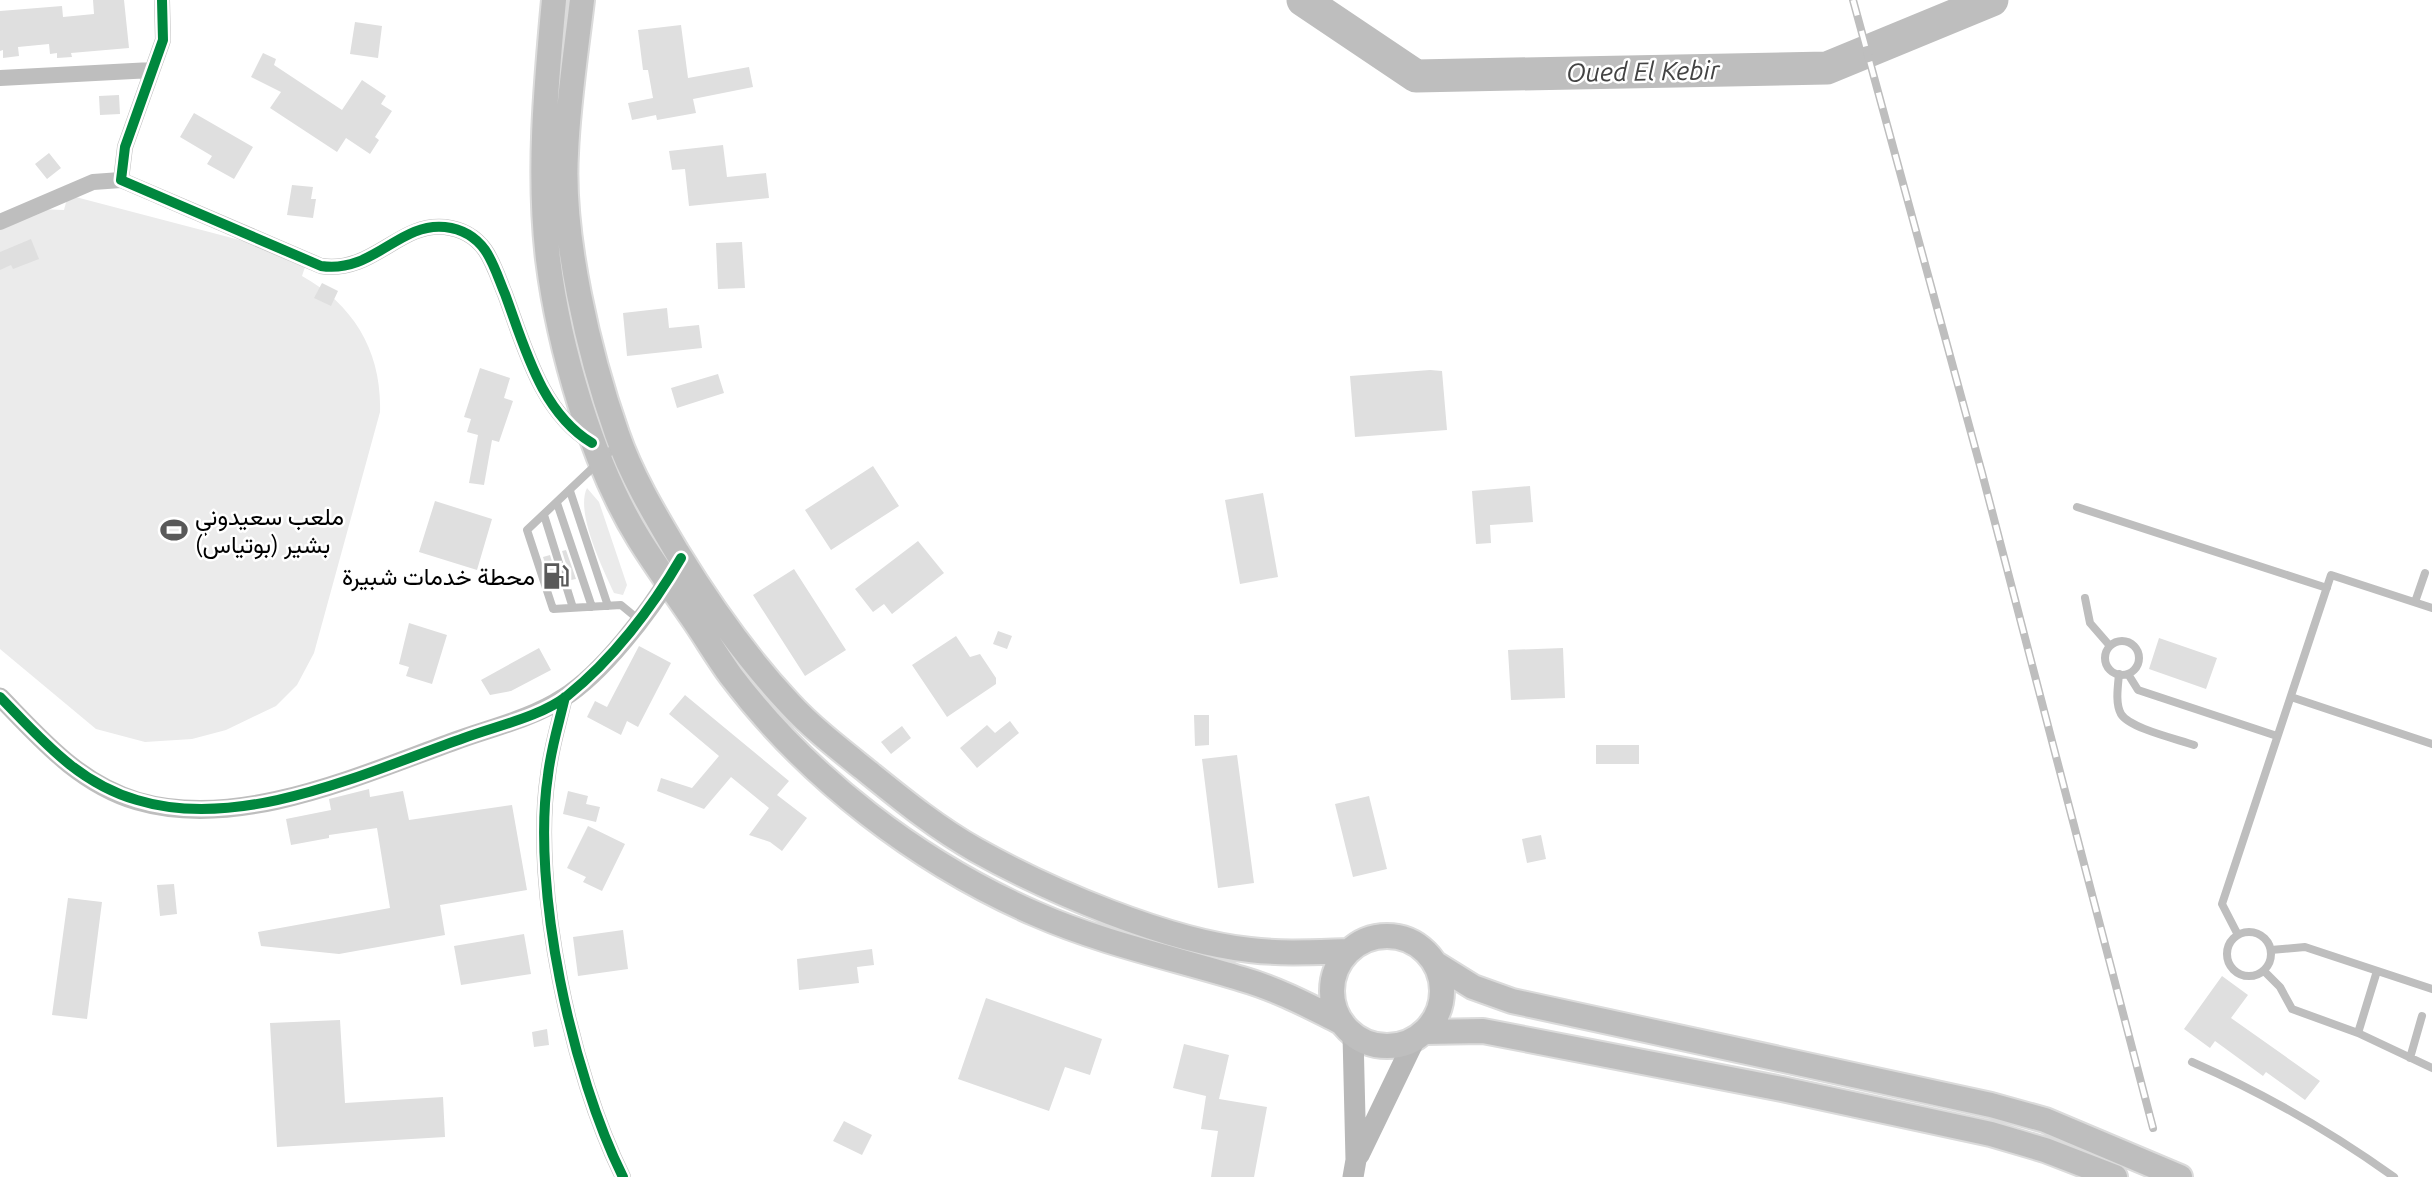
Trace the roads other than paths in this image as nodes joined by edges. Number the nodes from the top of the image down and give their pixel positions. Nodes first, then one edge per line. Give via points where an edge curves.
1 (162, 0) edge
2 (554, 0) edge
3 (582, 0) edge
4 (152, 71) junction
5 (0, 78) edge
6 (121, 180) junction
7 (0, 222) edge
8 (620, 442) junction
9 (596, 452) junction
10 (570, 491) junction
11 (557, 503) junction
12 (2077, 507) dead end
13 (544, 515) junction
14 (681, 558) junction
15 (2425, 573) dead end
16 (667, 582) junction
17 (2327, 588) junction
18 (2085, 598) dead end
19 (2415, 602) junction
20 (608, 606) junction
21 (592, 607) junction
22 (573, 608) junction
23 (2432, 608) edge
24 (638, 619) junction
25 (2110, 646) junction
26 (2123, 674) junction
27 (2291, 696) junction
28 (0, 697) edge
29 (565, 697) junction
30 (2277, 736) junction
31 (2432, 744) edge
32 (2194, 745) dead end
33 (2238, 935) junction
34 (2271, 950) junction
35 (1348, 951) junction
36 (1436, 964) junction
37 (2264, 971) junction
38 (2376, 971) junction
39 (2432, 989) edge
40 (2422, 1016) dead end
41 (1347, 1028) junction
42 (2358, 1033) junction
43 (1420, 1036) junction
44 (2410, 1058) junction
45 (2192, 1062) dead end
46 (2432, 1068) edge
47 (1355, 1168) edge
48 (623, 1177) edge
49 (2115, 1177) edge
50 (2180, 1177) edge
51 (2394, 1177) edge

1 - 4 street via 163,40
2 - 9 highway via 544,134 547,240 563,330
3 - 8 highway via 565,155 567,192 586,323
4 - 5 street
4 - 6 street via 125,147
6 - 7 street via 93,182
6 - 9 street via 299,259 330,267 363,262 418,230 444,227 471,235 488,253 531,364 553,406
8 - 9 lane
8 - 14 highway
9 - 10 lane
9 - 16 highway via 638,537
10 - 11 lane
10 - 20 lane
11 - 13 lane
11 - 21 lane
12 - 17 lane
13 - 22 lane
13 - 22 lane via 527,530 553,609
14 - 16 street
14 - 35 highway via 741,648 791,706 910,806 976,850 1069,894 1191,938 1248,950
15 - 19 lane
16 - 24 street
16 - 41 highway via 731,676 779,733 835,786 896,834 1035,913 1117,944 1243,979 1293,998
17 - 19 lane via 2331,575
17 - 27 lane
18 - 25 lane via 2090,623
19 - 23 lane
20 - 21 lane
20 - 24 lane via 621,605
21 - 22 lane
24 - 29 street via 605,660
25 - 26 lane via 2107,664
25 - 26 lane via 2122,641 2136,648 2138,665
26 - 30 lane via 2138,690
26 - 32 lane via 2118,704 2121,715 2130,723
27 - 30 lane
27 - 31 lane
28 - 29 street via 80,775 138,801 190,810 258,803 314,790 535,712
29 - 48 street via 547,775 544,878 566,1010 604,1136
30 - 33 lane via 2222,904
33 - 34 lane via 2260,935
33 - 37 lane via 2226,954 2231,969 2244,976
34 - 37 lane
34 - 38 lane via 2305,947
35 - 36 highway via 1364,940 1405,938
35 - 41 highway via 1332,982 1333,1005
36 - 43 highway via 1443,993 1440,1007
36 - 50 highway via 1473,987 1512,1000 2045,1120
37 - 42 lane via 2292,1009
38 - 39 lane
38 - 42 lane
40 - 44 lane
41 - 43 highway via 1372,1045 1394,1046
41 - 47 main road
42 - 44 lane
43 - 47 main road
43 - 49 highway via 1483,1031 1782,1089 1991,1134
44 - 46 lane
45 - 51 lane via 2257,1091

